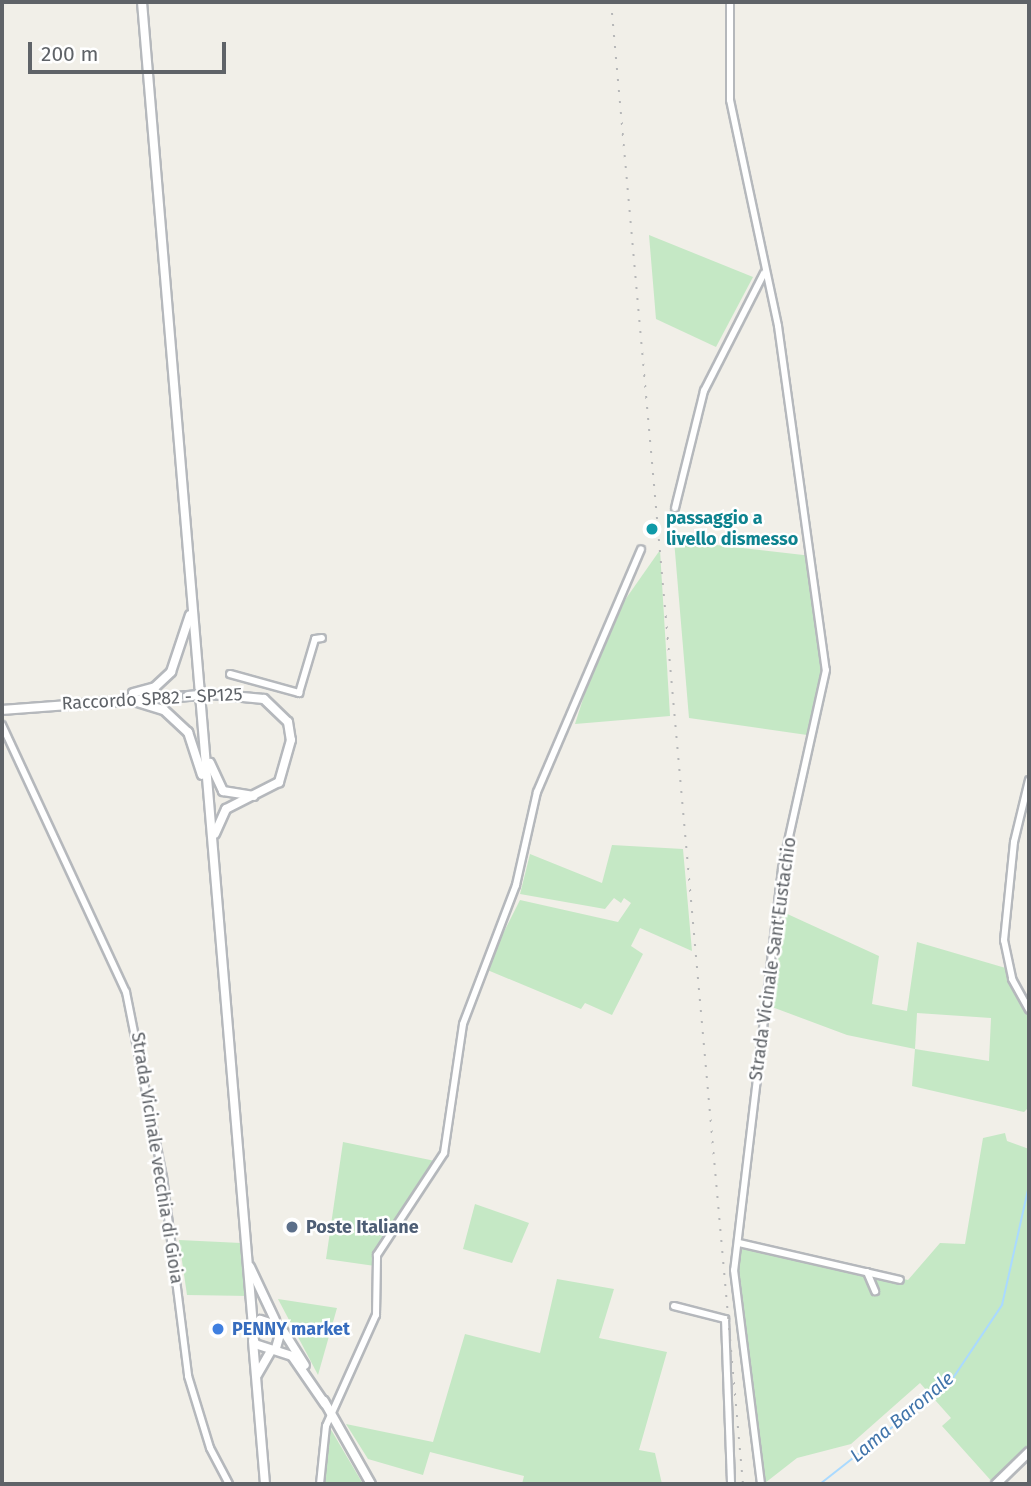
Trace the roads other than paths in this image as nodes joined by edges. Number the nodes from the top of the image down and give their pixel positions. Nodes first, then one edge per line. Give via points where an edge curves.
1 (142, 2) edge
2 (730, 2) edge
3 (764, 273) junction
4 (675, 508) dead end
5 (641, 549) dead end
6 (192, 600) junction
7 (322, 638) dead end
8 (230, 674) dead end
9 (103, 699) junction
10 (2, 710) edge
11 (201, 717) junction
12 (2, 725) edge
13 (1029, 780) edge
14 (257, 796) junction
15 (209, 799) junction
16 (213, 869) junction
17 (1029, 1010) edge
18 (242, 1224) junction
19 (739, 1243) junction
20 (867, 1272) junction
21 (900, 1280) dead end
22 (876, 1291) dead end
23 (674, 1306) dead end
24 (275, 1320) junction
25 (253, 1328) junction
26 (284, 1332) junction
27 (253, 1340) junction
28 (274, 1349) junction
29 (256, 1388) junction
30 (325, 1404) junction
31 (331, 1414) junction
32 (1029, 1452) edge
33 (229, 1484) edge
34 (265, 1484) edge
35 (320, 1484) edge
36 (371, 1484) edge
37 (731, 1484) edge
38 (761, 1484) edge
39 (996, 1484) edge

1 - 6 main road
2 - 3 street, Strada Vicinale Sant'Eustachio via 730,100
3 - 4 street via 704,391
3 - 19 street, Strada Vicinale Sant'Eustachio via 782,350 826,670 782,869
5 - 31 street via 537,792 516,885 463,1024 444,1153 377,1255 373,1323
6 - 9 main road via 184,648 164,680
6 - 11 main road
7 - 8 street via 315,639 299,693
9 - 10 main road, Raccordo SP82 - SP125
9 - 14 main road, Raccordo SP82 - SP125, bridge via 256,695 288,722 287,767 275,786
9 - 15 main road via 145,702 172,716 192,740
11 - 14 main road via 217,784 230,795
11 - 15 main road
12 - 33 street, Strada Vicinale vecchia di Gioia via 126,992 161,1165 188,1376 210,1448
13 - 17 street via 1014,842 1004,940 1012,979
14 - 16 main road via 221,815
15 - 16 main road
16 - 18 main road
18 - 24 main road via 257,1292
18 - 25 main road
19 - 20 street
19 - 38 street, Strada Vicinale Sant'Eustachio via 734,1270
20 - 21 street
20 - 22 street
23 - 37 street via 724,1319
24 - 25 main road via 260,1320
24 - 26 main road
25 - 27 main road
26 - 28 main road
26 - 30 main road
27 - 28 main road
27 - 29 main road
28 - 29 main road via 260,1363
28 - 30 main road via 296,1360
29 - 34 main road
30 - 31 main road
31 - 35 street
31 - 36 main road
32 - 39 main road

